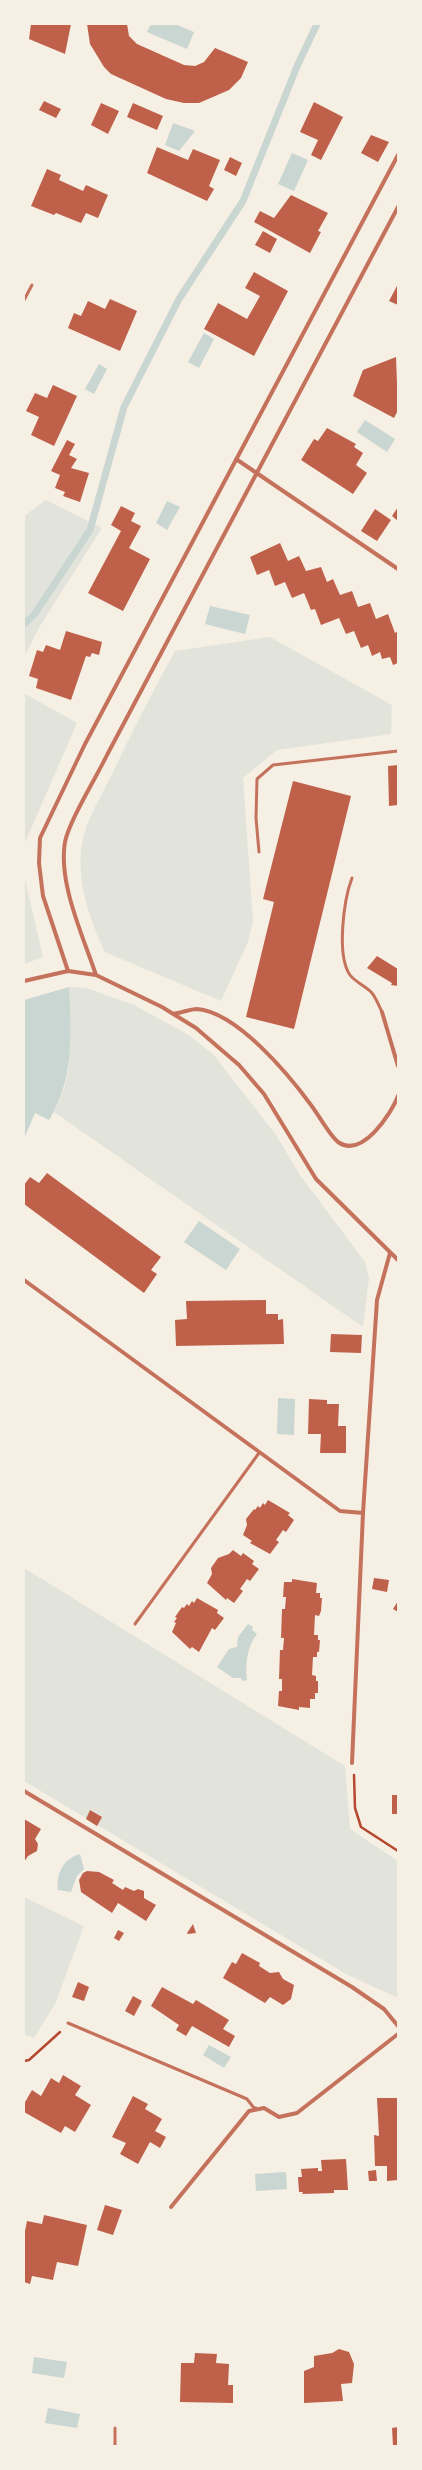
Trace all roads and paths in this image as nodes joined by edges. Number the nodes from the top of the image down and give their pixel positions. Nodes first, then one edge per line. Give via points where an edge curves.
1 (398, 156) edge
2 (398, 207) edge
3 (32, 285) dead end
4 (24, 300) edge
5 (236, 459) junction
6 (255, 473) junction
7 (398, 569) edge
8 (398, 751) edge
9 (259, 852) dead end
10 (352, 878) dead end
11 (68, 971) junction
12 (96, 975) junction
13 (24, 981) edge
14 (382, 1012) joint
15 (173, 1014) junction
16 (398, 1066) edge
17 (398, 1096) edge
18 (390, 1253) junction
19 (398, 1260) edge
20 (24, 1280) edge
21 (259, 1453) junction
22 (363, 1513) junction
23 (136, 1624) dead end
24 (352, 1763) joint
25 (24, 1791) edge
26 (398, 1851) edge
27 (68, 2023) joint
28 (398, 2026) edge
29 (398, 2034) edge
30 (24, 2061) edge
31 (258, 2108) junction
32 (171, 2207) dead end
33 (115, 2428) dead end
34 (115, 2446) edge

1 - 5 street
2 - 6 street
3 - 4 lane
5 - 6 street
5 - 11 street via 85,744 40,838 39,863 43,896
6 - 7 street
6 - 12 street via 107,755 66,842 65,864 69,891
8 - 9 lane via 273,765 257,779 256,818
10 - 14 lane via 344,909 342,930 345,962 350,975 372,993
11 - 12 street
11 - 13 street
12 - 15 street
14 - 16 street
15 - 17 street via 197,1009 231,1024 258,1043 293,1082 338,1142 349,1146 358,1145 368,1139
15 - 18 street via 215,1042 240,1065 264,1094 316,1179
18 - 19 street
18 - 22 street via 377,1300
20 - 21 street
21 - 22 street via 340,1512
21 - 23 lane
22 - 24 street
24 - 26 path via 358,1822 368,1833
25 - 28 street via 352,1988 384,2009
27 - 30 path via 29,2060
27 - 31 lane via 247,2099 254,2108
29 - 31 street via 297,2113 279,2116 269,2110
31 - 32 street via 249,2111
33 - 34 lane

